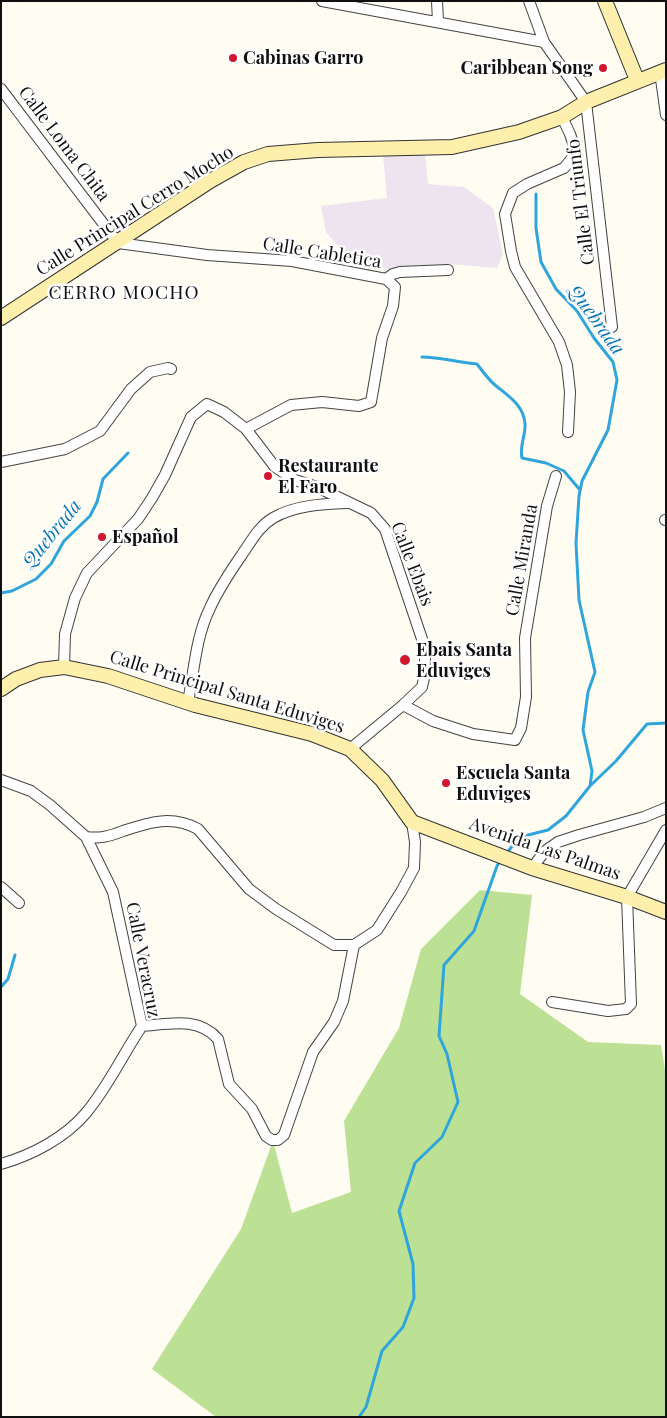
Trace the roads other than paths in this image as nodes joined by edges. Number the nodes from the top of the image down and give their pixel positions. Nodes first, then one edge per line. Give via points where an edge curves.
1 (322, 1) edge
2 (437, 1) edge
3 (529, 1) edge
4 (608, 2) edge
5 (362, 5) edge
6 (438, 22) junction
7 (544, 42) junction
8 (663, 71) edge
9 (637, 80) junction
10 (1, 89) edge
11 (586, 102) junction
12 (666, 114) edge
13 (562, 117) junction
14 (118, 243) junction
15 (448, 270) dead end
16 (386, 279) junction
17 (1, 318) edge
18 (612, 327) dead end
19 (171, 369) dead end
20 (246, 429) junction
21 (568, 432) dead end
22 (1, 462) edge
23 (556, 476) dead end
24 (351, 503) junction
25 (64, 666) junction
26 (1, 689) edge
27 (188, 702) junction
28 (403, 705) junction
29 (350, 749) junction
30 (1, 780) edge
31 (666, 808) edge
32 (412, 822) junction
33 (666, 830) edge
34 (86, 837) junction
35 (532, 868) junction
36 (1, 886) edge
37 (627, 897) junction
38 (19, 903) dead end
39 (666, 912) edge
40 (354, 945) junction
41 (552, 1002) dead end
42 (142, 1026) junction
43 (1, 1164) edge

1 - 5 street
2 - 6 street
3 - 7 street
4 - 9 street
5 - 6 street
6 - 7 street
7 - 11 street
8 - 9 street, Calle Principal Cerro Mocho
8 - 12 street
9 - 11 street, Calle Principal Cerro Mocho
10 - 14 street, Calle Loma Chita
11 - 13 street, Calle Principal Cerro Mocho
11 - 18 street, Calle El Triunfo
13 - 14 street, Calle Principal Cerro Mocho via 519,132 452,147 268,154 244,162 210,181
13 - 21 street via 575,149 572,157 564,168 512,193 505,214 515,267 559,342 567,365 570,392
14 - 16 street, Calle Cabletica via 207,255 292,261
14 - 17 street, Calle Principal Cerro Mocho
15 - 16 street via 400,272
16 - 20 street, Calle Cabletica via 395,287 393,306 382,338 371,402 359,406 322,402 291,405
19 - 22 street via 150,372 131,389 100,431 65,449
20 - 24 street, Calle Ebais via 274,467 295,480
20 - 25 street via 208,404 191,417 152,498 138,519 87,573 75,598 66,634
23 - 28 street, Calle Miranda via 525,638 526,697 521,728 515,740 473,734 433,721
24 - 27 street via 319,504 293,511 274,518 259,529 209,609
24 - 28 street, Calle Ebais via 371,513 385,529 422,639 425,659 422,687
25 - 26 street, Calle Principal Santa Eduviges via 40,670
25 - 27 street, Calle Principal Santa Eduviges via 108,676
27 - 29 street, Calle Principal Santa Eduviges via 312,734
28 - 29 street, Calle Ebais
29 - 32 street, Calle Principal Santa Eduviges via 382,780
30 - 34 street, Calle Veracruz via 31,791
31 - 35 street via 558,842 545,851
32 - 35 street, Avenida Las Palmas
32 - 40 street via 416,842 414,868 377,930
33 - 37 street
34 - 40 street via 107,838 159,822 187,824 198,829 249,889 270,905 334,945
34 - 42 street, Calle Veracruz via 113,892
35 - 37 street, Avenida Las Palmas
36 - 38 street
37 - 39 street, Avenida Las Palmas
37 - 41 street via 631,1004 626,1009 608,1012
40 - 42 street via 343,1001 334,1022 312,1052 284,1135 278,1140 266,1136 252,1108 229,1084 218,1040 213,1034 191,1023
42 - 43 street, Calle Veracruz via 86,1114 43,1147

